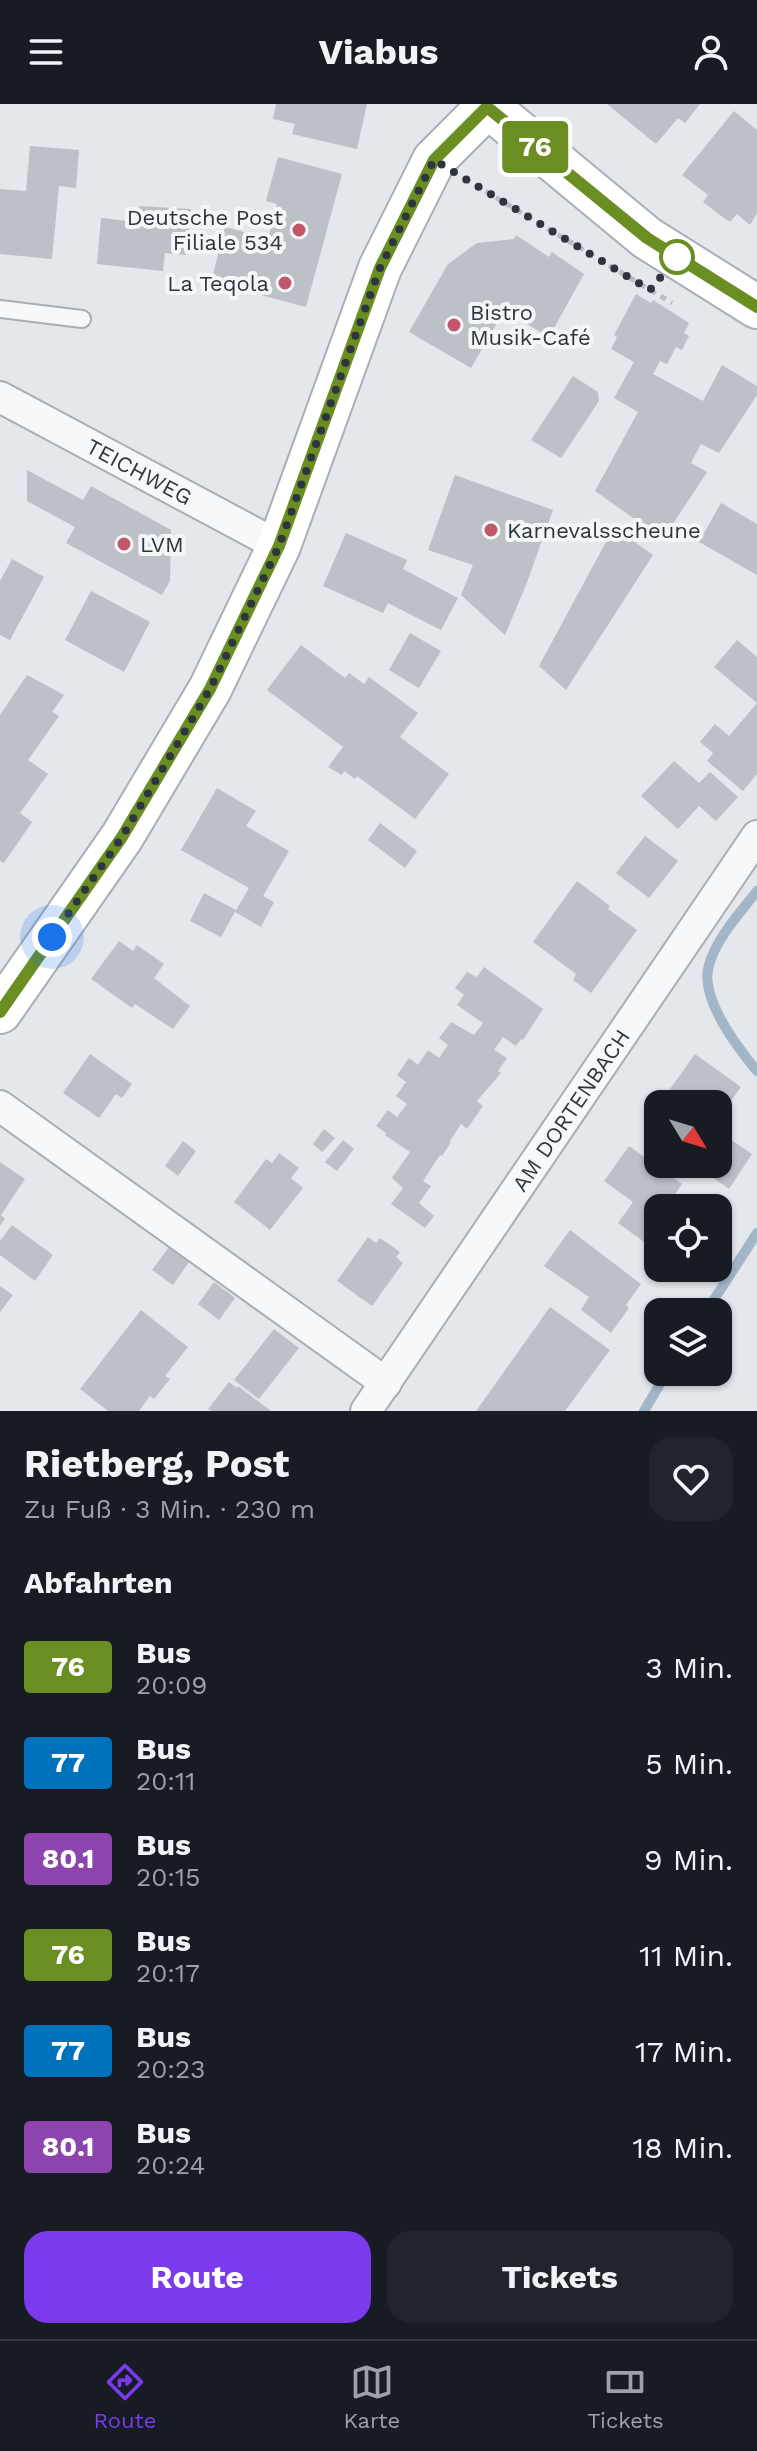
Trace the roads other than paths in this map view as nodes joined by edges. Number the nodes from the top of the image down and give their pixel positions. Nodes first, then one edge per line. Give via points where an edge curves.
1 (486, 106) edge
2 (757, 307) edge
3 (0, 309) edge
4 (82, 319) dead end
5 (0, 397) edge
6 (279, 546) junction
7 (757, 836) edge
8 (0, 1012) edge
9 (0, 1106) edge
10 (386, 1383) junction
11 (366, 1411) edge

1 - 2 main road via 647,238
1 - 6 main road via 434,160 380,268
3 - 4 lane
5 - 6 street, TEICHWEG
6 - 8 main road via 210,689 122,837
7 - 10 street, AM DORTENBACH
9 - 10 street
10 - 11 street, AM DORTENBACH

